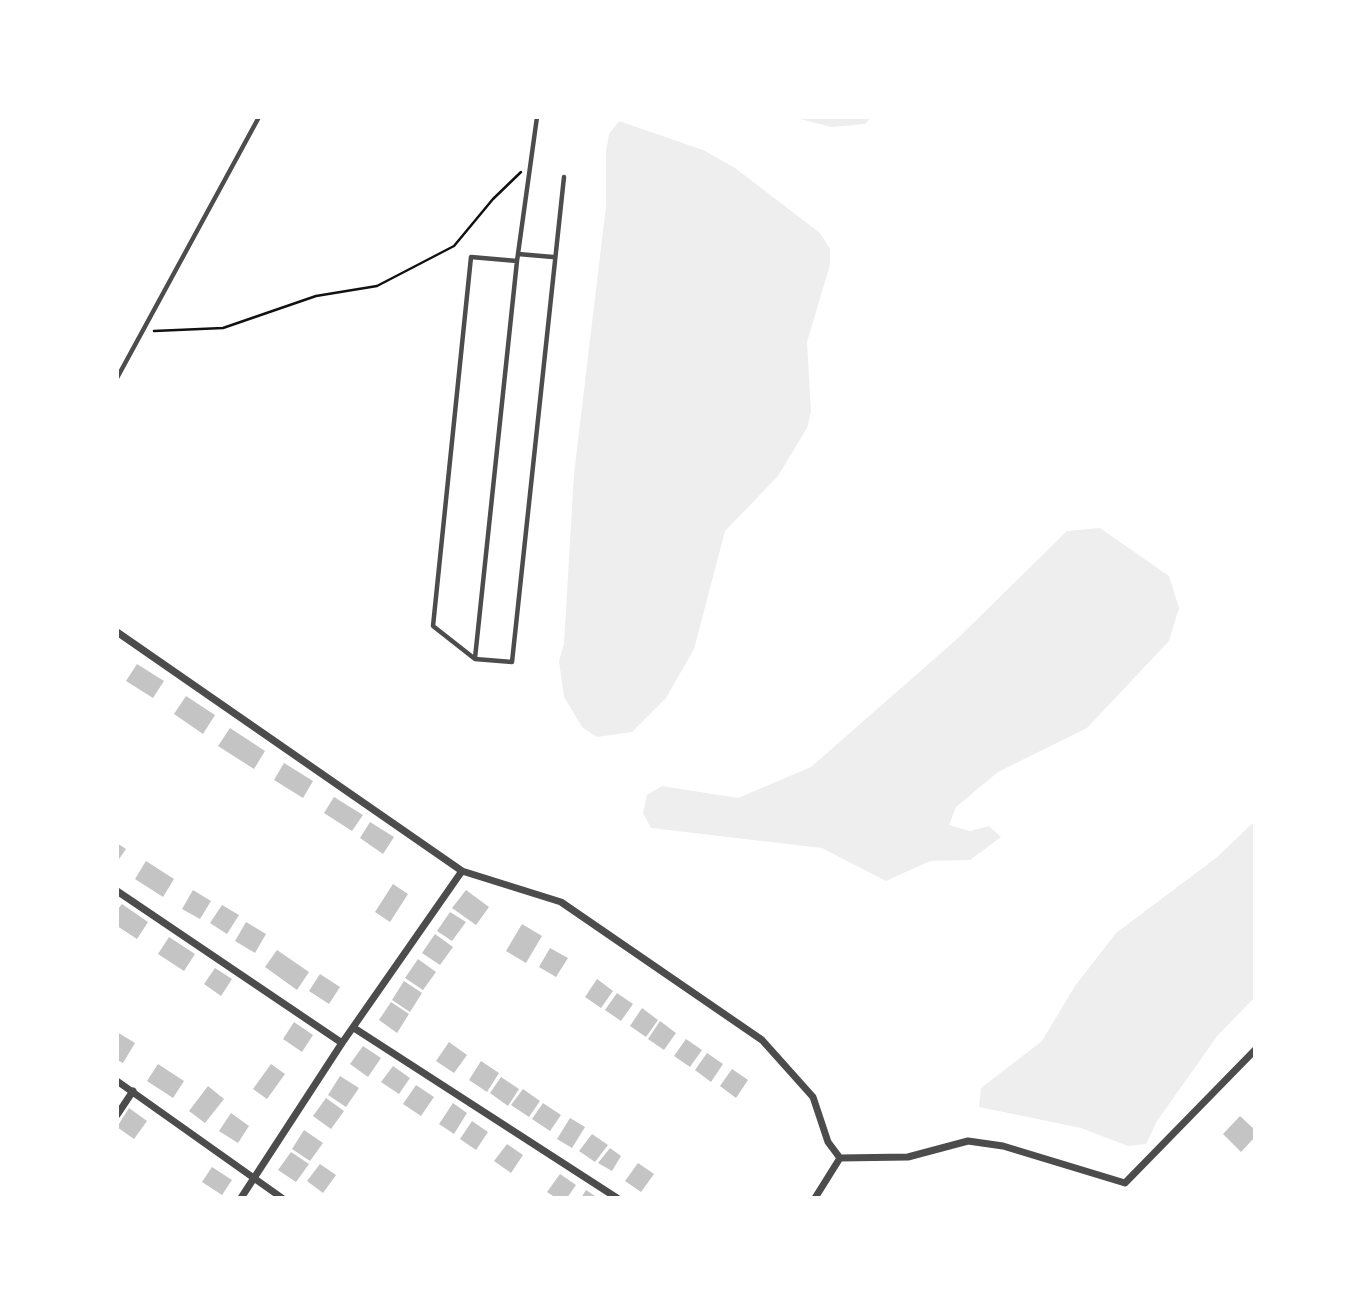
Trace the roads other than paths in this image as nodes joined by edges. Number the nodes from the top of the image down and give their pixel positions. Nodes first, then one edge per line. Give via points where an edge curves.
1 (259, 117) edge
2 (537, 117) edge
3 (564, 177) dead end
4 (518, 254) junction
5 (553, 257) junction
6 (517, 261) junction
7 (117, 378) edge
8 (117, 632) edge
9 (475, 659) junction
10 (462, 871) junction
11 (117, 891) edge
12 (354, 1028) junction
13 (342, 1043) junction
14 (1255, 1050) edge
15 (117, 1081) edge
16 (133, 1091) junction
17 (117, 1115) edge
18 (840, 1158) junction
19 (254, 1178) junction
20 (241, 1198) edge
21 (282, 1198) edge
22 (617, 1198) edge
23 (815, 1198) edge

1 - 7 lane
2 - 4 lane
3 - 5 lane
4 - 5 lane
4 - 6 lane
5 - 9 lane via 512,662
6 - 9 lane
6 - 9 lane via 471,257 433,626
8 - 10 street
10 - 12 street
10 - 18 street via 561,902 762,1040 813,1097 828,1142
11 - 13 street
12 - 13 street
12 - 22 street
13 - 19 street
14 - 18 street via 1125,1183 1003,1146 968,1141 908,1157
15 - 16 street
16 - 17 street
16 - 19 street
18 - 23 street
19 - 20 street
19 - 21 street

